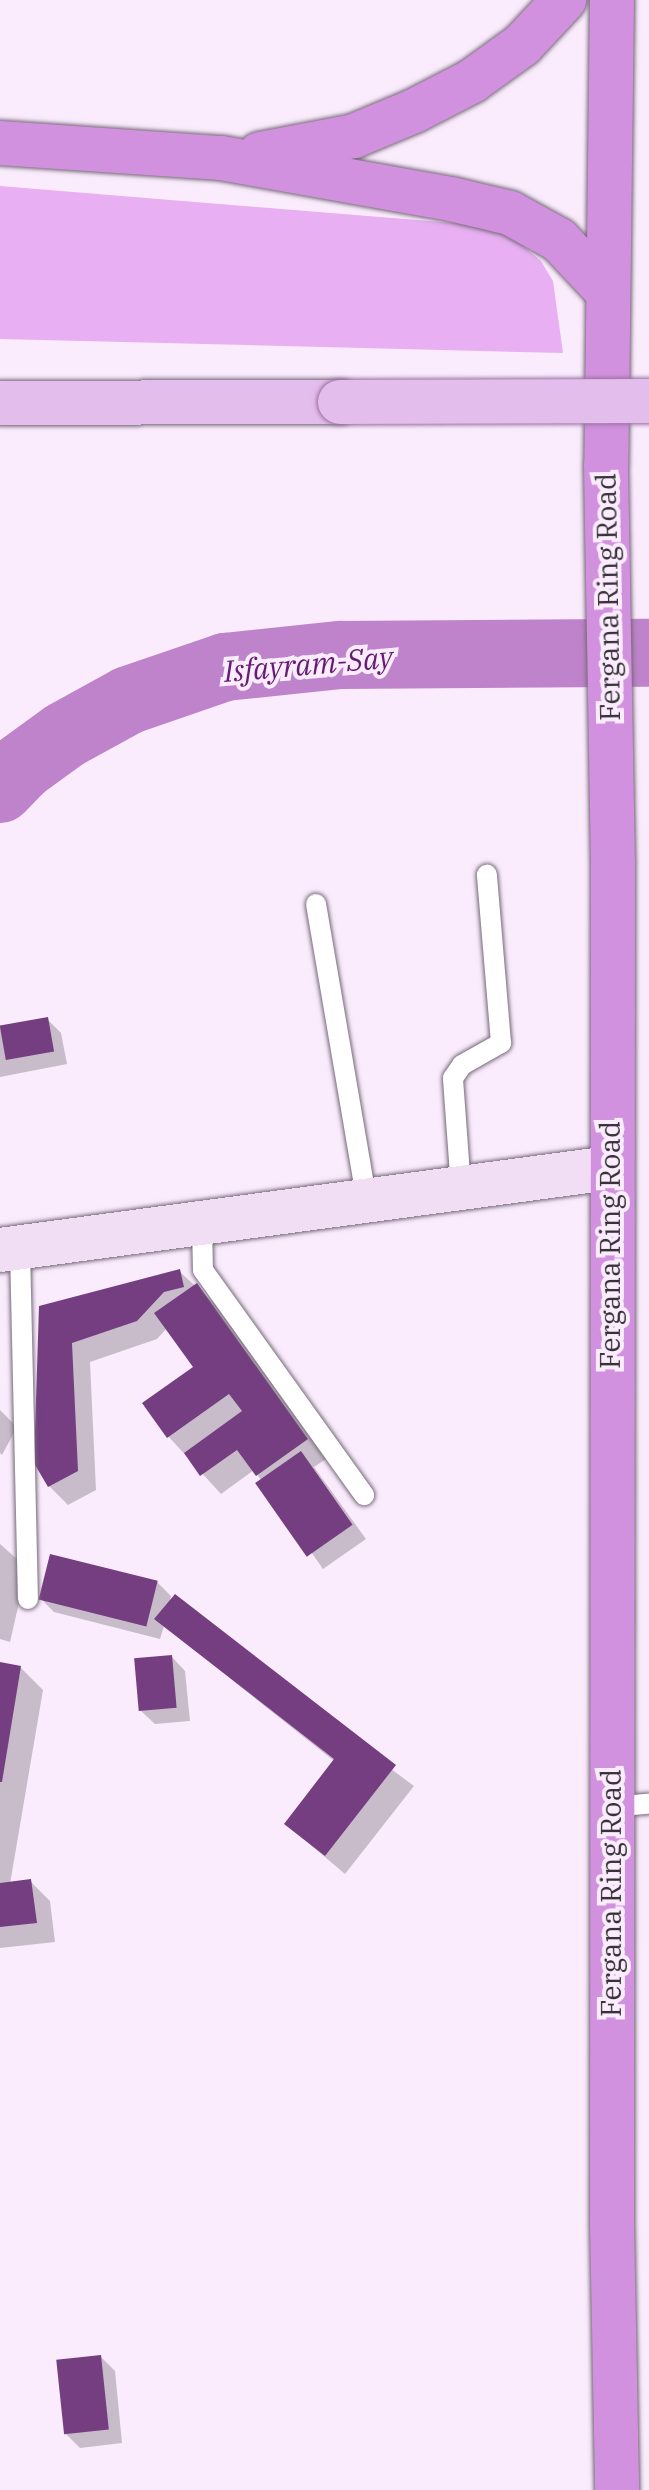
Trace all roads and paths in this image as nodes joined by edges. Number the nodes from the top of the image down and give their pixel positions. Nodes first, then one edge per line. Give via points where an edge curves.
1 (564, 0) edge
2 (612, 0) edge
3 (0, 143) edge
4 (221, 158) junction
5 (608, 292) junction
6 (649, 401) edge
7 (0, 403) edge
8 (487, 875) dead end
9 (316, 904) dead end
10 (610, 1168) junction
11 (461, 1188) junction
12 (367, 1201) junction
13 (202, 1224) junction
14 (10, 1250) edge
15 (364, 1495) dead end
16 (28, 1599) dead end
17 (630, 1806) edge
18 (617, 2490) edge

1 - 4 highway via 522,45 472,81 414,111 354,136
2 - 5 highway, Fergana Ring Road
3 - 4 highway
4 - 5 highway via 510,213 559,240
5 - 10 highway, Fergana Ring Road
6 - 7 main road, bridge
8 - 11 lane via 501,1043 462,1065 453,1078
9 - 12 lane
10 - 11 main road
10 - 17 highway, Fergana Ring Road
11 - 12 main road
12 - 13 main road
13 - 14 main road
13 - 15 lane via 203,1270
14 - 16 lane
17 - 18 highway, Fergana Ring Road

